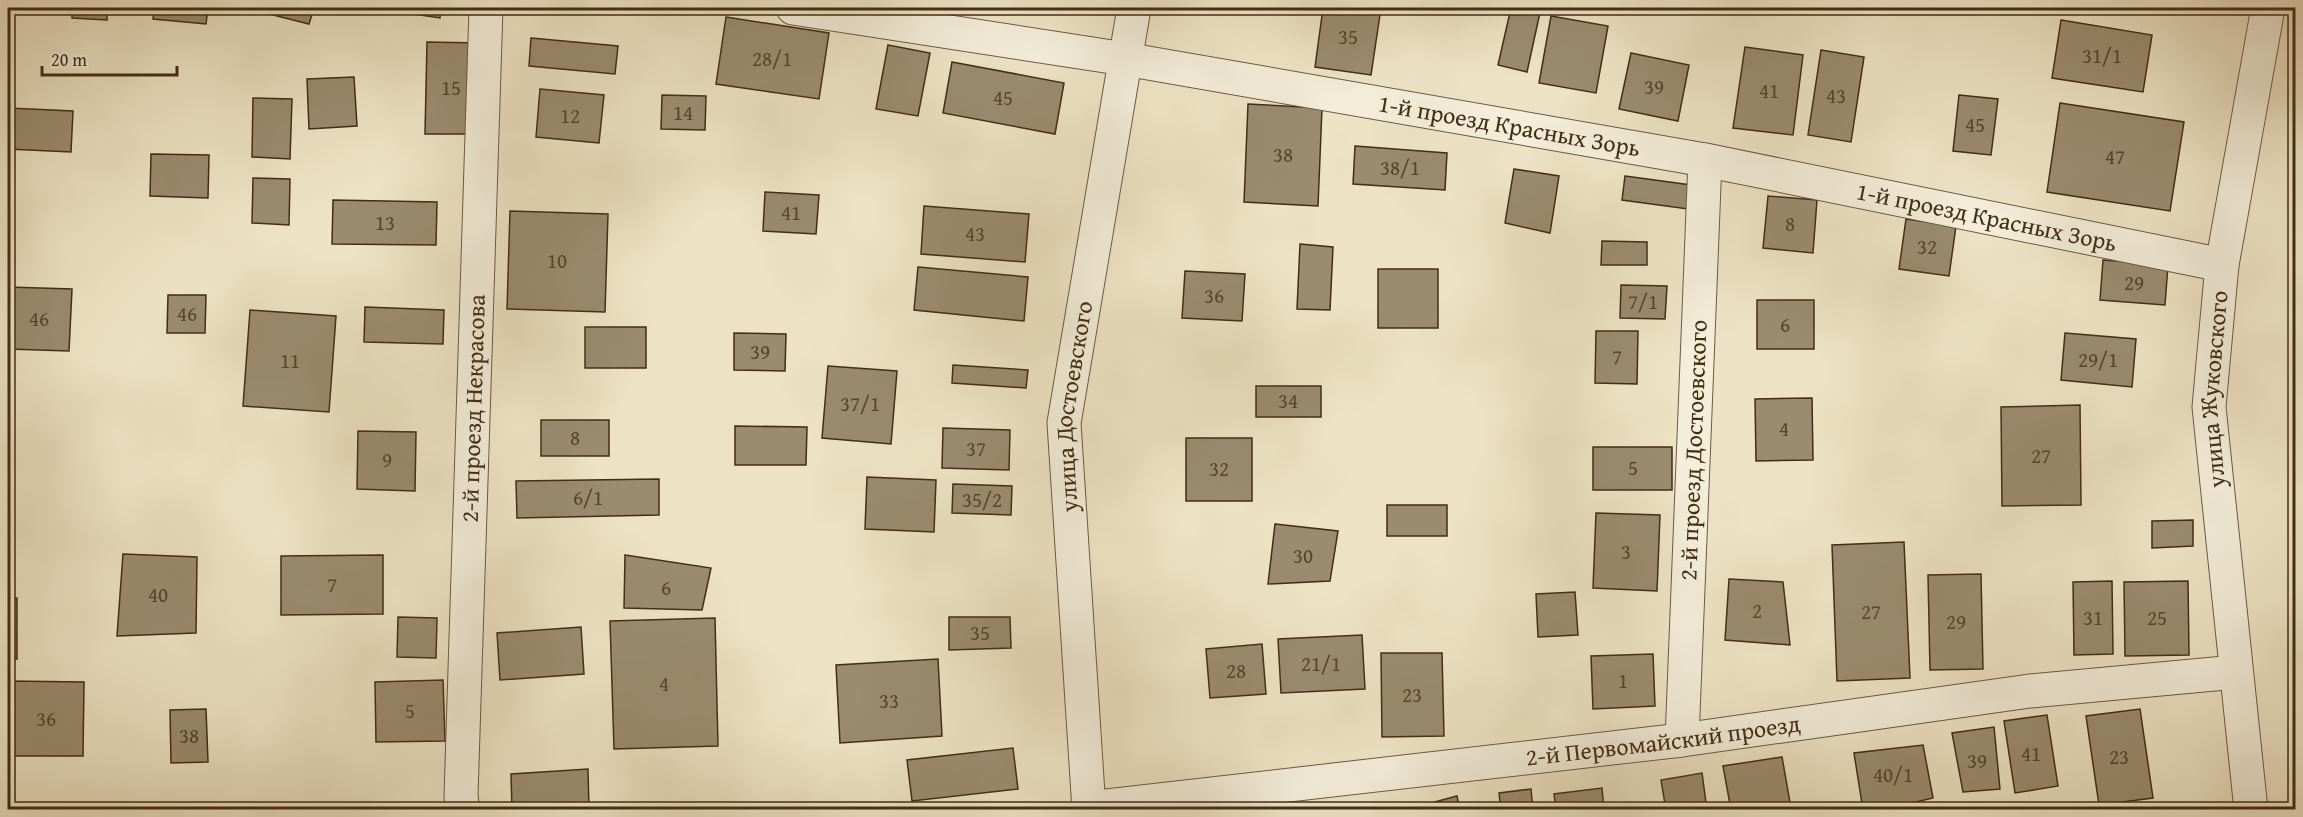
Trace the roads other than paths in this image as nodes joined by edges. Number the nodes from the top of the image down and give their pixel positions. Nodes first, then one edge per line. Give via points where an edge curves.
1 (486, 8) edge
2 (793, 8) edge
3 (1134, 8) edge
4 (2268, 8) edge
5 (1125, 59) junction
6 (1705, 160) junction
7 (2222, 265) junction
8 (2236, 672) junction
9 (1682, 740) junction
10 (1089, 809) edge
11 (463, 810) edge
12 (2251, 810) edge

1 - 11 street, 2-й проезд Некрасова
2 - 5 street, 1-й проезд Красных Зорь
3 - 5 street, улица Достоевского
4 - 7 street, улица Жуковского
5 - 6 street, 1-й проезд Красных Зорь
5 - 10 street, улица Достоевского via 1064,423
6 - 7 street, 1-й проезд Красных Зорь
6 - 9 street, 2-й проезд Достоевского
7 - 8 street, улица Жуковского via 2209,407
8 - 9 street, 2-й Первомайский проезд via 2030,691
8 - 12 street, улица Жуковского
9 - 10 street, 2-й Первомайский проезд

